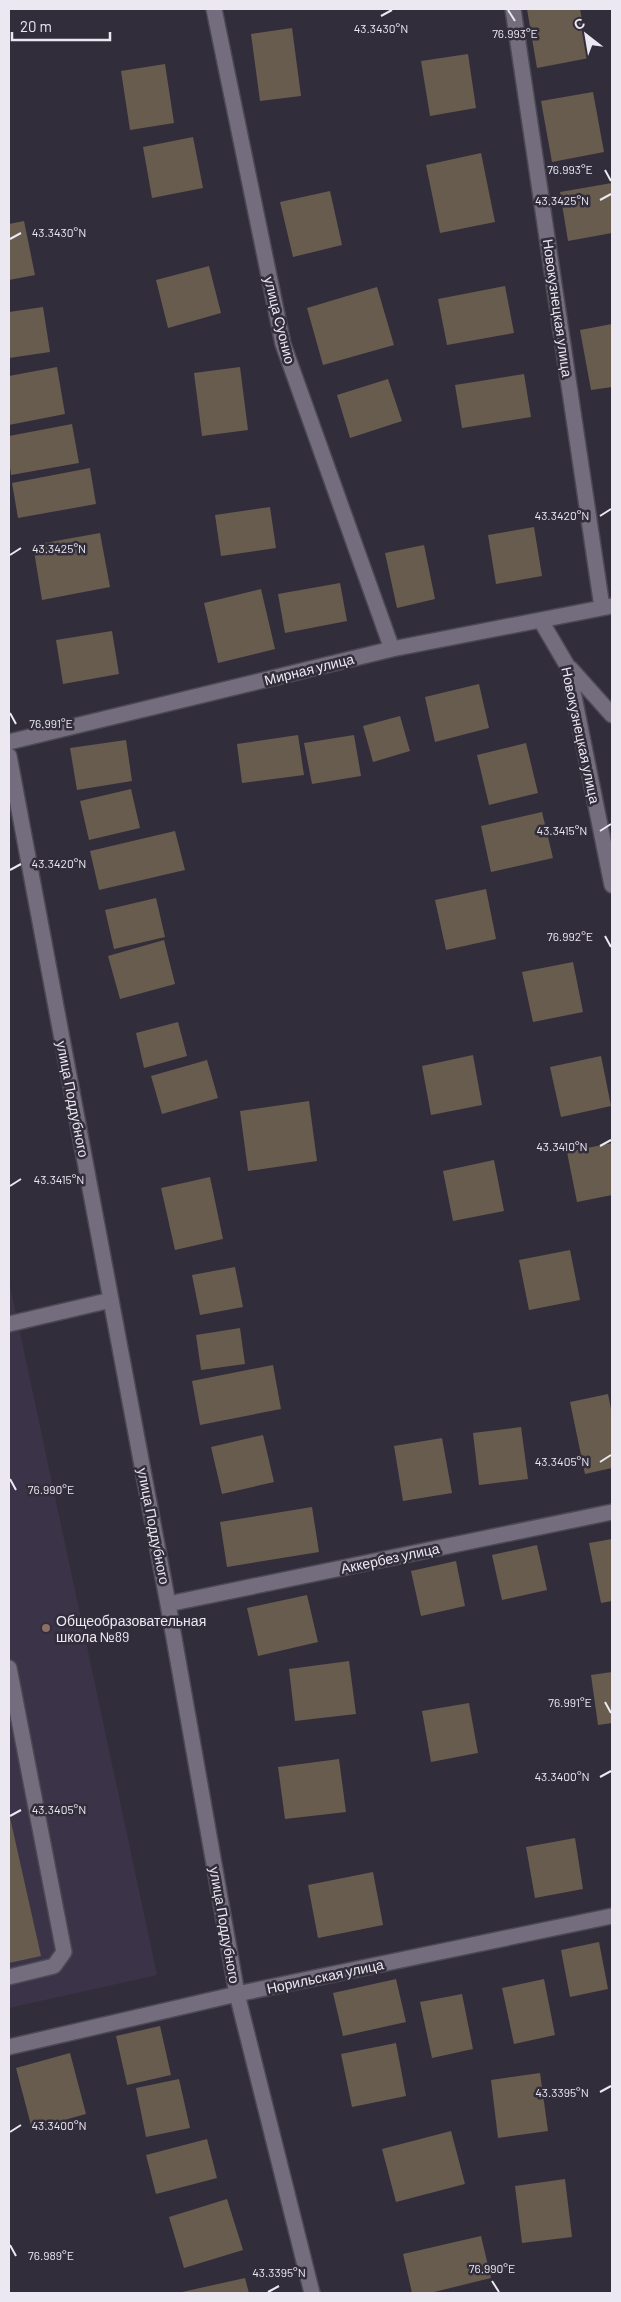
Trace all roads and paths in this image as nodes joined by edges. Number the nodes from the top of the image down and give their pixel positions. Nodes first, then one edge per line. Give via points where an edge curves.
1 (214, 9) edge
2 (513, 9) edge
3 (607, 607) edge
4 (541, 621) junction
5 (392, 649) junction
6 (568, 667) junction
7 (612, 715) edge
8 (9, 742) edge
9 (9, 756) edge
10 (608, 844) edge
11 (612, 885) edge
12 (111, 1300) junction
13 (9, 1324) edge
14 (612, 1512) edge
15 (168, 1604) junction
16 (9, 1668) edge
17 (612, 1916) edge
18 (9, 1977) edge
19 (237, 1994) junction
20 (9, 2047) edge
21 (312, 2293) edge

1 - 5 street, улица Суонио via 283,344
2 - 3 street, Новокузнецкая улица
3 - 4 street, Мирная улица
4 - 5 street, Мирная улица
4 - 6 street, Новокузнецкая улица
5 - 8 street, Мирная улица
6 - 7 street
6 - 10 street, Новокузнецкая улица
9 - 12 street, улица Поддубного
10 - 11 street, Новокузнецкая улица
12 - 13 street
12 - 15 street, улица Поддубного
14 - 15 street, Аккербез улица
15 - 19 street, улица Поддубного
16 - 18 street via 64,1952 54,1966
17 - 19 street, Норильская улица
19 - 20 street, Норильская улица
19 - 21 street, улица Поддубного

